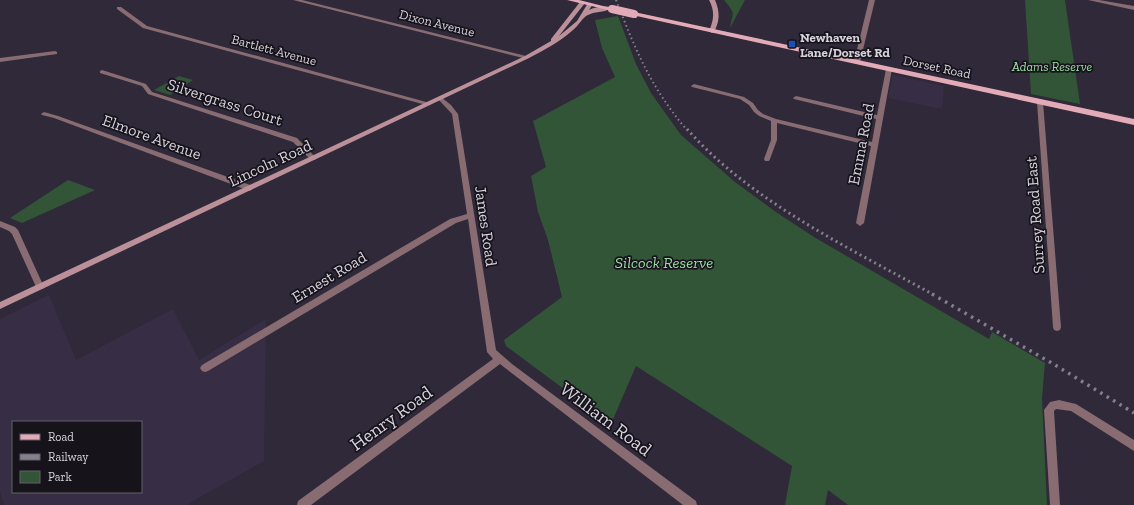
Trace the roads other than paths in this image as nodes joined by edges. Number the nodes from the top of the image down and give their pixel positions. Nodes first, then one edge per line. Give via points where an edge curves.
1 (296, 0) edge
2 (570, 0) edge
3 (712, 0) edge
4 (872, 0) edge
5 (1091, 0) edge
6 (586, 3) junction
7 (119, 8) dead end
8 (610, 8) junction
9 (1134, 8) edge
10 (583, 16) junction
11 (712, 30) junction
12 (551, 42) junction
13 (55, 53) dead end
14 (527, 57) junction
15 (0, 60) edge
16 (857, 62) junction
17 (889, 69) junction
18 (102, 72) dead end
19 (694, 86) dead end
20 (440, 98) junction
21 (796, 98) dead end
22 (1040, 102) junction
23 (428, 104) junction
24 (44, 114) dead end
25 (880, 118) junction
26 (774, 120) junction
27 (1134, 122) edge
28 (875, 145) junction
29 (313, 158) junction
30 (767, 159) dead end
31 (250, 188) junction
32 (470, 216) junction
33 (0, 224) edge
34 (860, 224) dead end
35 (40, 287) junction
36 (0, 306) edge
37 (1057, 327) dead end
38 (500, 359) junction
39 (205, 368) dead end
40 (1134, 446) edge
41 (302, 505) edge
42 (692, 505) edge
43 (1055, 505) edge

1 - 14 street, Dixon Avenue
2 - 6 main road, Dorset Road
3 - 11 main road via 718,18
4 - 16 street
5 - 9 street
6 - 8 main road, Dorset Road
6 - 10 main road, Lincoln Road
6 - 12 main road, Lincoln Road
7 - 23 street, Bartlett Avenue via 145,26
8 - 10 main road via 594,10
8 - 11 main road, Dorset Road, bridge
10 - 12 main road, Lincoln Road via 564,36
11 - 16 main road, Dorset Road
12 - 14 main road, Lincoln Road
13 - 15 street
14 - 20 main road, Lincoln Road
16 - 17 main road, Dorset Road
17 - 22 main road, Dorset Road
17 - 25 street, Emma Road
18 - 29 street, Silvergrass Court via 144,85 150,93 295,140
19 - 26 street via 742,98 761,115
20 - 23 main road, Lincoln Road
20 - 32 street, James Road via 455,114
21 - 25 street
22 - 27 main road, Dorset Road
22 - 37 street, Surrey Road East
23 - 29 main road, Lincoln Road
24 - 31 street, Elmore Avenue
25 - 28 street, Emma Road
26 - 28 street
26 - 30 street via 774,140
28 - 34 street, Emma Road
29 - 31 main road, Lincoln Road
31 - 35 main road, Lincoln Road
32 - 38 street, James Road via 489,341 492,352
32 - 39 street, Ernest Road via 453,221
33 - 35 street via 16,232
35 - 36 main road, Lincoln Road
38 - 41 street, Henry Road
38 - 42 street, William Road
40 - 43 street via 1073,407 1053,405 1049,410

